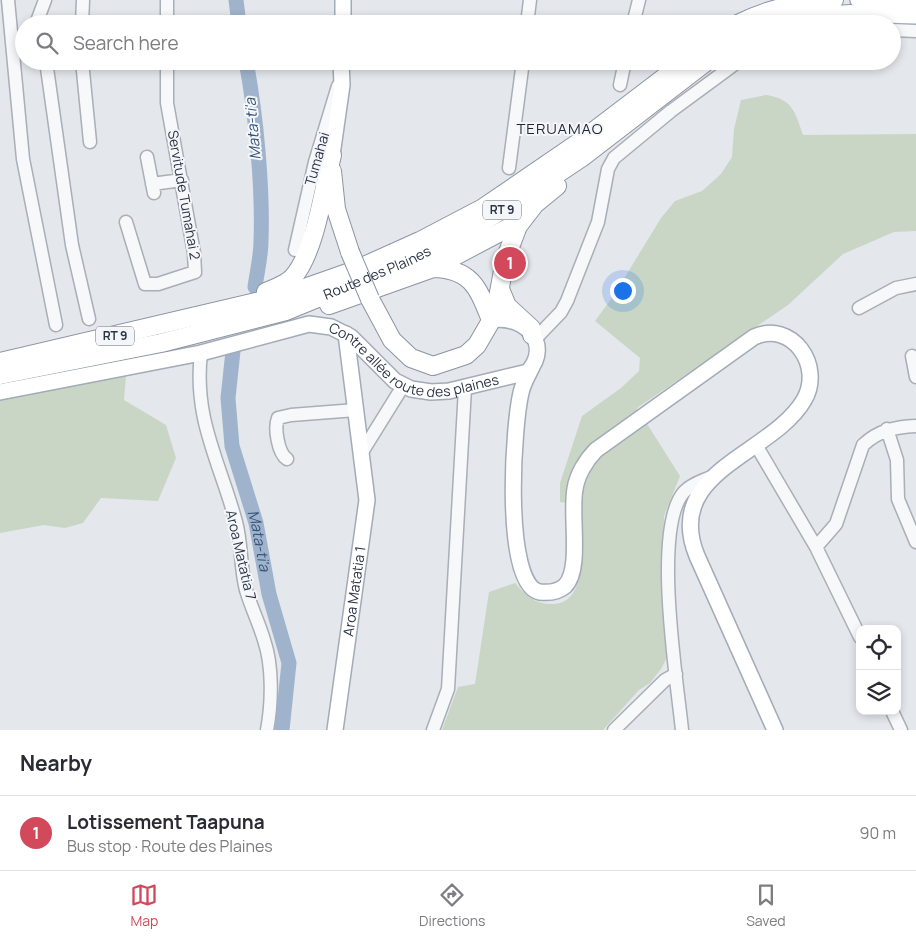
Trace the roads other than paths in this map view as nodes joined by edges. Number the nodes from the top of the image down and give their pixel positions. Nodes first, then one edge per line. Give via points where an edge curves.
1 (8, 0) edge
2 (45, 0) edge
3 (83, 0) edge
4 (167, 0) edge
5 (343, 0) edge
6 (530, 0) edge
7 (639, 0) edge
8 (834, 0) edge
9 (916, 4) edge
10 (854, 7) edge
11 (39, 15) edge
12 (82, 15) edge
13 (167, 15) edge
14 (343, 15) edge
15 (528, 15) edge
16 (636, 15) edge
17 (756, 15) edge
18 (812, 15) edge
19 (916, 16) edge
20 (901, 30) edge
21 (916, 31) edge
22 (47, 70) edge
23 (83, 70) edge
24 (167, 70) edge
25 (340, 70) edge
26 (341, 70) edge
27 (522, 70) edge
28 (623, 70) edge
29 (674, 70) edge
30 (695, 70) edge
31 (700, 70) edge
32 (727, 70) edge
33 (620, 85) dead end
34 (90, 142) dead end
35 (332, 155) junction
36 (147, 157) dead end
37 (509, 168) dead end
38 (182, 180) junction
39 (521, 221) junction
40 (126, 222) dead end
41 (340, 225) junction
42 (311, 237) junction
43 (295, 250) dead end
44 (433, 268) junction
45 (916, 284) edge
46 (500, 289) junction
47 (272, 305) junction
48 (859, 308) dead end
49 (222, 314) junction
50 (89, 319) dead end
51 (491, 320) junction
52 (56, 325) dead end
53 (346, 334) junction
54 (534, 337) junction
55 (207, 351) junction
56 (912, 356) dead end
57 (0, 362) edge
58 (531, 369) junction
59 (0, 375) edge
60 (916, 377) edge
61 (403, 386) junction
62 (465, 388) junction
63 (449, 391) junction
64 (0, 392) edge
65 (356, 410) junction
66 (464, 424) junction
67 (916, 426) edge
68 (887, 429) junction
69 (756, 445) junction
70 (362, 452) junction
71 (287, 460) dead end
72 (711, 477) junction
73 (916, 542) edge
74 (816, 547) junction
75 (856, 629) edge
76 (676, 674) junction
77 (894, 715) edge
78 (267, 730) edge
79 (335, 730) edge
80 (433, 730) edge
81 (614, 730) edge
82 (682, 730) edge
83 (775, 730) edge
84 (900, 730) edge

1 - 52 street via 23,158
2 - 11 street
3 - 12 street
4 - 13 street
5 - 14 main road
6 - 15 street
7 - 16 street
8 - 17 highway via 794,4
9 - 10 main road
10 - 18 highway
10 - 19 main road
20 - 21 street
22 - 50 street via 72,245
23 - 34 street
24 - 38 street, Servitude Tumahai 2 via 167,104
25 - 43 street, Tumahai
26 - 35 main road
27 - 37 street
28 - 33 street
29 - 47 highway, Route des Plaines / RT 9 via 581,141 474,213 353,271
30 - 47 highway, Route des Plaines / RT 9 via 581,158 478,224 408,261
31 - 39 highway via 549,192
32 - 54 street via 614,158 608,169 600,216 567,301 561,312
35 - 41 highway via 332,178
35 - 42 highway
36 - 38 street via 153,188
38 - 40 street, Servitude Tumahai 2 via 194,272 147,285
39 - 44 highway
39 - 46 highway via 508,247
41 - 42 highway via 322,227
41 - 51 highway, bridge via 370,299 392,340 411,358 440,365 466,355 477,345
42 - 47 highway via 302,263
44 - 47 highway via 317,308
44 - 51 highway via 452,269 469,278 479,291
45 - 48 street via 896,288
46 - 51 highway
46 - 54 highway via 507,306 531,328
47 - 49 highway, Route des Plaines / RT 9
47 - 49 highway
49 - 57 highway, Route des Plaines / RT 9
49 - 59 highway, Route des Plaines / RT 9 via 161,343
51 - 54 main road via 520,323
53 - 55 main road, Contre allée route des plaines via 331,327 309,324
53 - 61 main road, Contre allée route des plaines
53 - 65 main road, Aroa Matatia 1
54 - 58 main road via 537,355
55 - 64 main road
55 - 78 street, Aroa Matatia 7 via 200,395 205,431 236,522 246,589 267,650 270,711
56 - 60 street
58 - 62 main road, Contre allée route des plaines via 524,375
58 - 69 main road via 522,389 517,414 514,524 523,575 530,588 536,591 558,591 572,574 574,490 590,456 746,342 762,334 777,333 793,340 803,352 809,366 810,382 798,408
61 - 63 main road, Contre allée route des plaines via 431,392
61 - 70 street
62 - 63 main road, Contre allée route des plaines
62 - 66 street
63 - 66 street
65 - 70 main road, Aroa Matatia 1
65 - 71 street via 278,418 276,424 281,452
66 - 80 street via 448,689
67 - 68 street
68 - 73 street via 896,460 898,499
68 - 74 street via 863,445 836,524
69 - 72 main road
69 - 74 street
70 - 79 main road, Aroa Matatia 1 via 367,500 365,525
72 - 76 street via 684,492 672,520 668,588
72 - 83 main road via 692,511 691,540
74 - 75 street
76 - 81 street via 665,680
76 - 82 street
77 - 84 street

